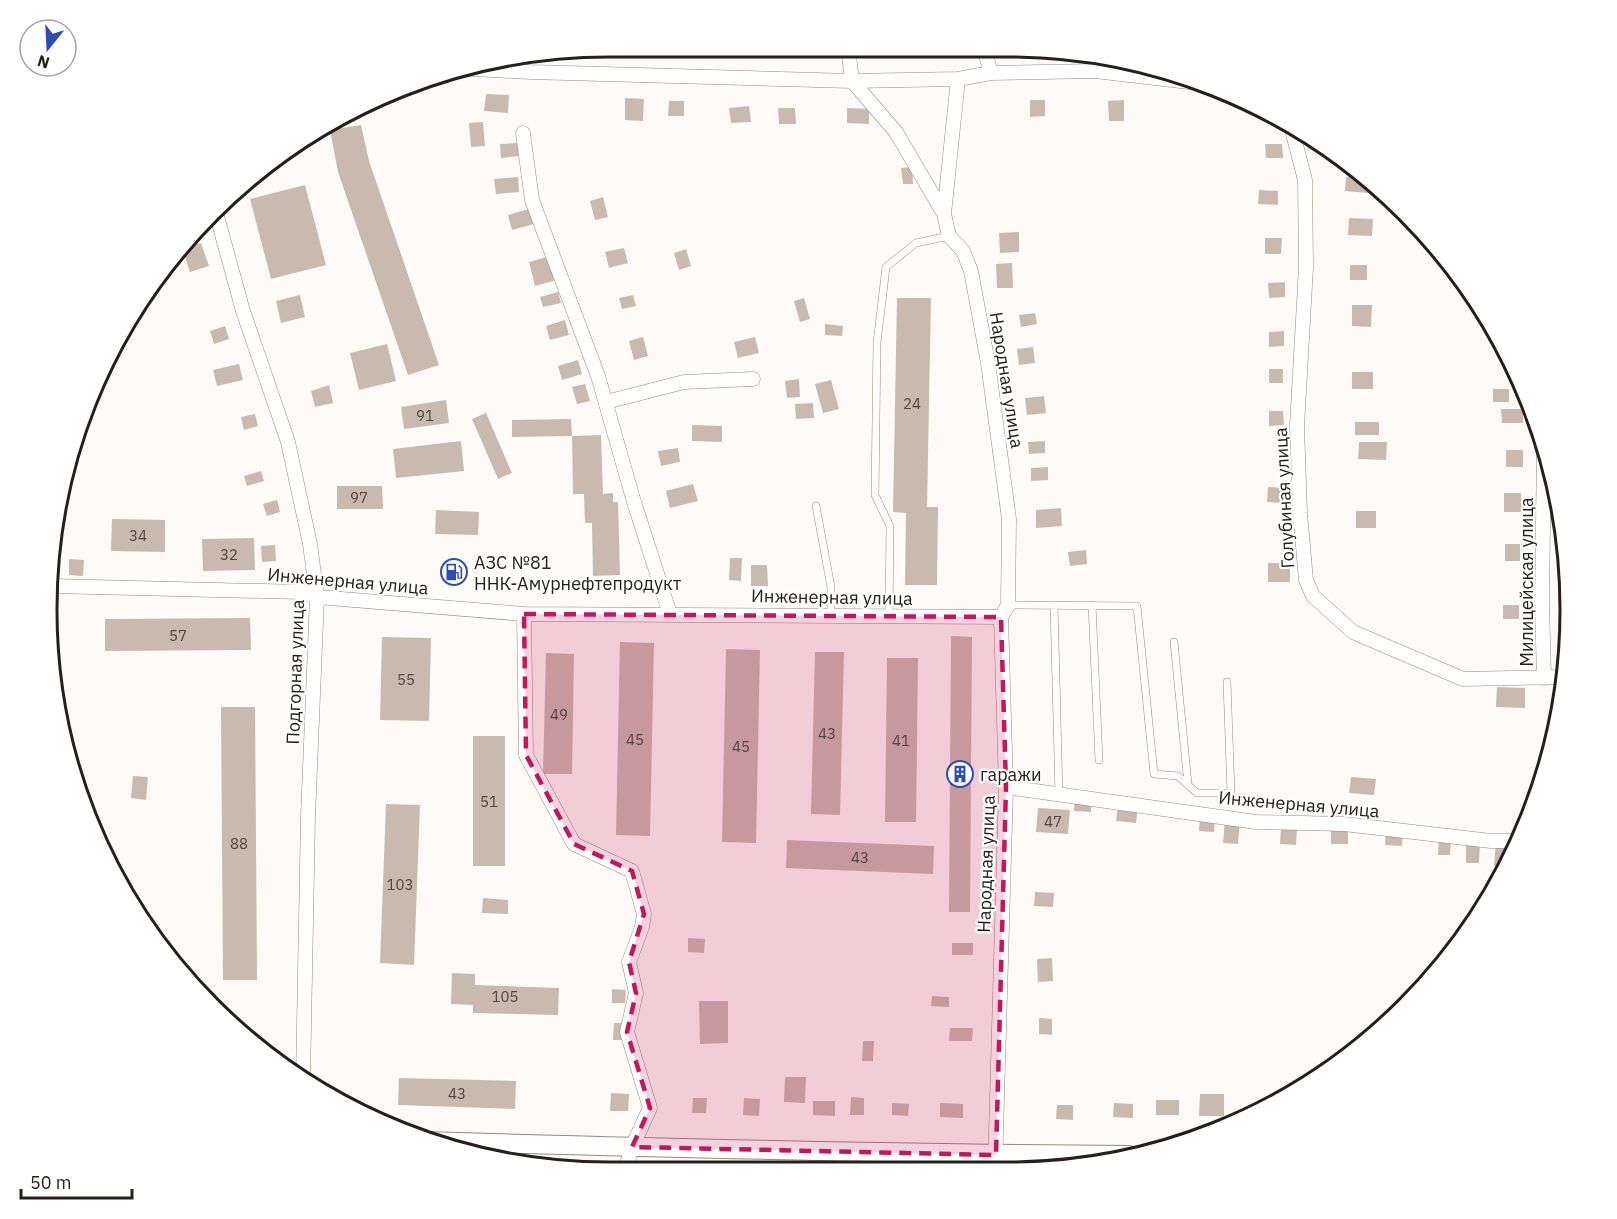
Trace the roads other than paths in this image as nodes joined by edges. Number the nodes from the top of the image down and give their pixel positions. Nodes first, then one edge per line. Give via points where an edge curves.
1 (850, 57) edge
2 (987, 57) edge
3 (493, 70) edge
4 (991, 73) junction
5 (1156, 78) edge
6 (958, 79) junction
7 (852, 81) junction
8 (523, 132) dead end
9 (1294, 137) edge
10 (944, 214) junction
11 (218, 220) edge
12 (949, 236) junction
13 (753, 379) dead end
14 (606, 402) junction
15 (1544, 482) edge
16 (816, 506) dead end
17 (58, 586) edge
18 (317, 597) junction
19 (1054, 605) junction
20 (1092, 605) junction
21 (1004, 611) junction
22 (524, 614) junction
23 (670, 614) junction
24 (831, 615) junction
25 (889, 615) junction
26 (1174, 642) dead end
27 (1556, 677) edge
28 (1544, 678) junction
29 (1227, 681) dead end
30 (1099, 760) dead end
31 (1188, 784) junction
32 (1006, 787) junction
33 (1059, 795) junction
34 (1509, 841) edge
35 (303, 1069) edge
36 (464, 1142) edge
37 (632, 1147) junction
38 (1077, 1157) edge
39 (995, 1161) edge
40 (628, 1162) edge

1 - 7 street
2 - 4 street
3 - 7 street
4 - 5 street via 1095,70
4 - 6 street
6 - 7 street
6 - 10 street, Народная улица
7 - 10 street, Народная улица via 896,132
8 - 14 street via 532,200
9 - 28 street, Голубиная улица via 1305,180 1306,267 1297,426 1306,580 1313,596 1353,632 1463,679
10 - 12 street, Народная улица
11 - 18 street, Подгорная улица via 243,311 288,442
12 - 21 street, Народная улица via 963,251 970,271 988,363 1009,519
12 - 25 lane via 916,243 886,267 877,342 875,495 890,526
13 - 14 street via 684,382
14 - 23 street
15 - 28 street, Милицейская улица
16 - 24 lane via 831,587
17 - 18 street, Инженерная улица via 302,592
18 - 22 street, Инженерная улица
18 - 35 street, Подгорная улица
19 - 20 lane
19 - 21 lane
19 - 33 lane
20 - 30 lane
20 - 31 lane via 1137,606 1154,774 1178,776
21 - 25 street, Инженерная улица
21 - 32 street, Народная улица
22 - 23 street, Инженерная улица
22 - 37 street via 526,755 574,844 632,871 644,914 629,962 636,993 627,1032 650,1108
23 - 24 street, Инженерная улица
24 - 25 street, Инженерная улица
26 - 31 lane
27 - 28 street, Голубиная улица
29 - 31 lane via 1231,793 1197,793
32 - 33 street, Инженерная улица
32 - 39 street, Народная улица
33 - 34 street, Инженерная улица via 1256,822 1344,824
36 - 37 street
37 - 39 street
37 - 40 street
38 - 39 street

